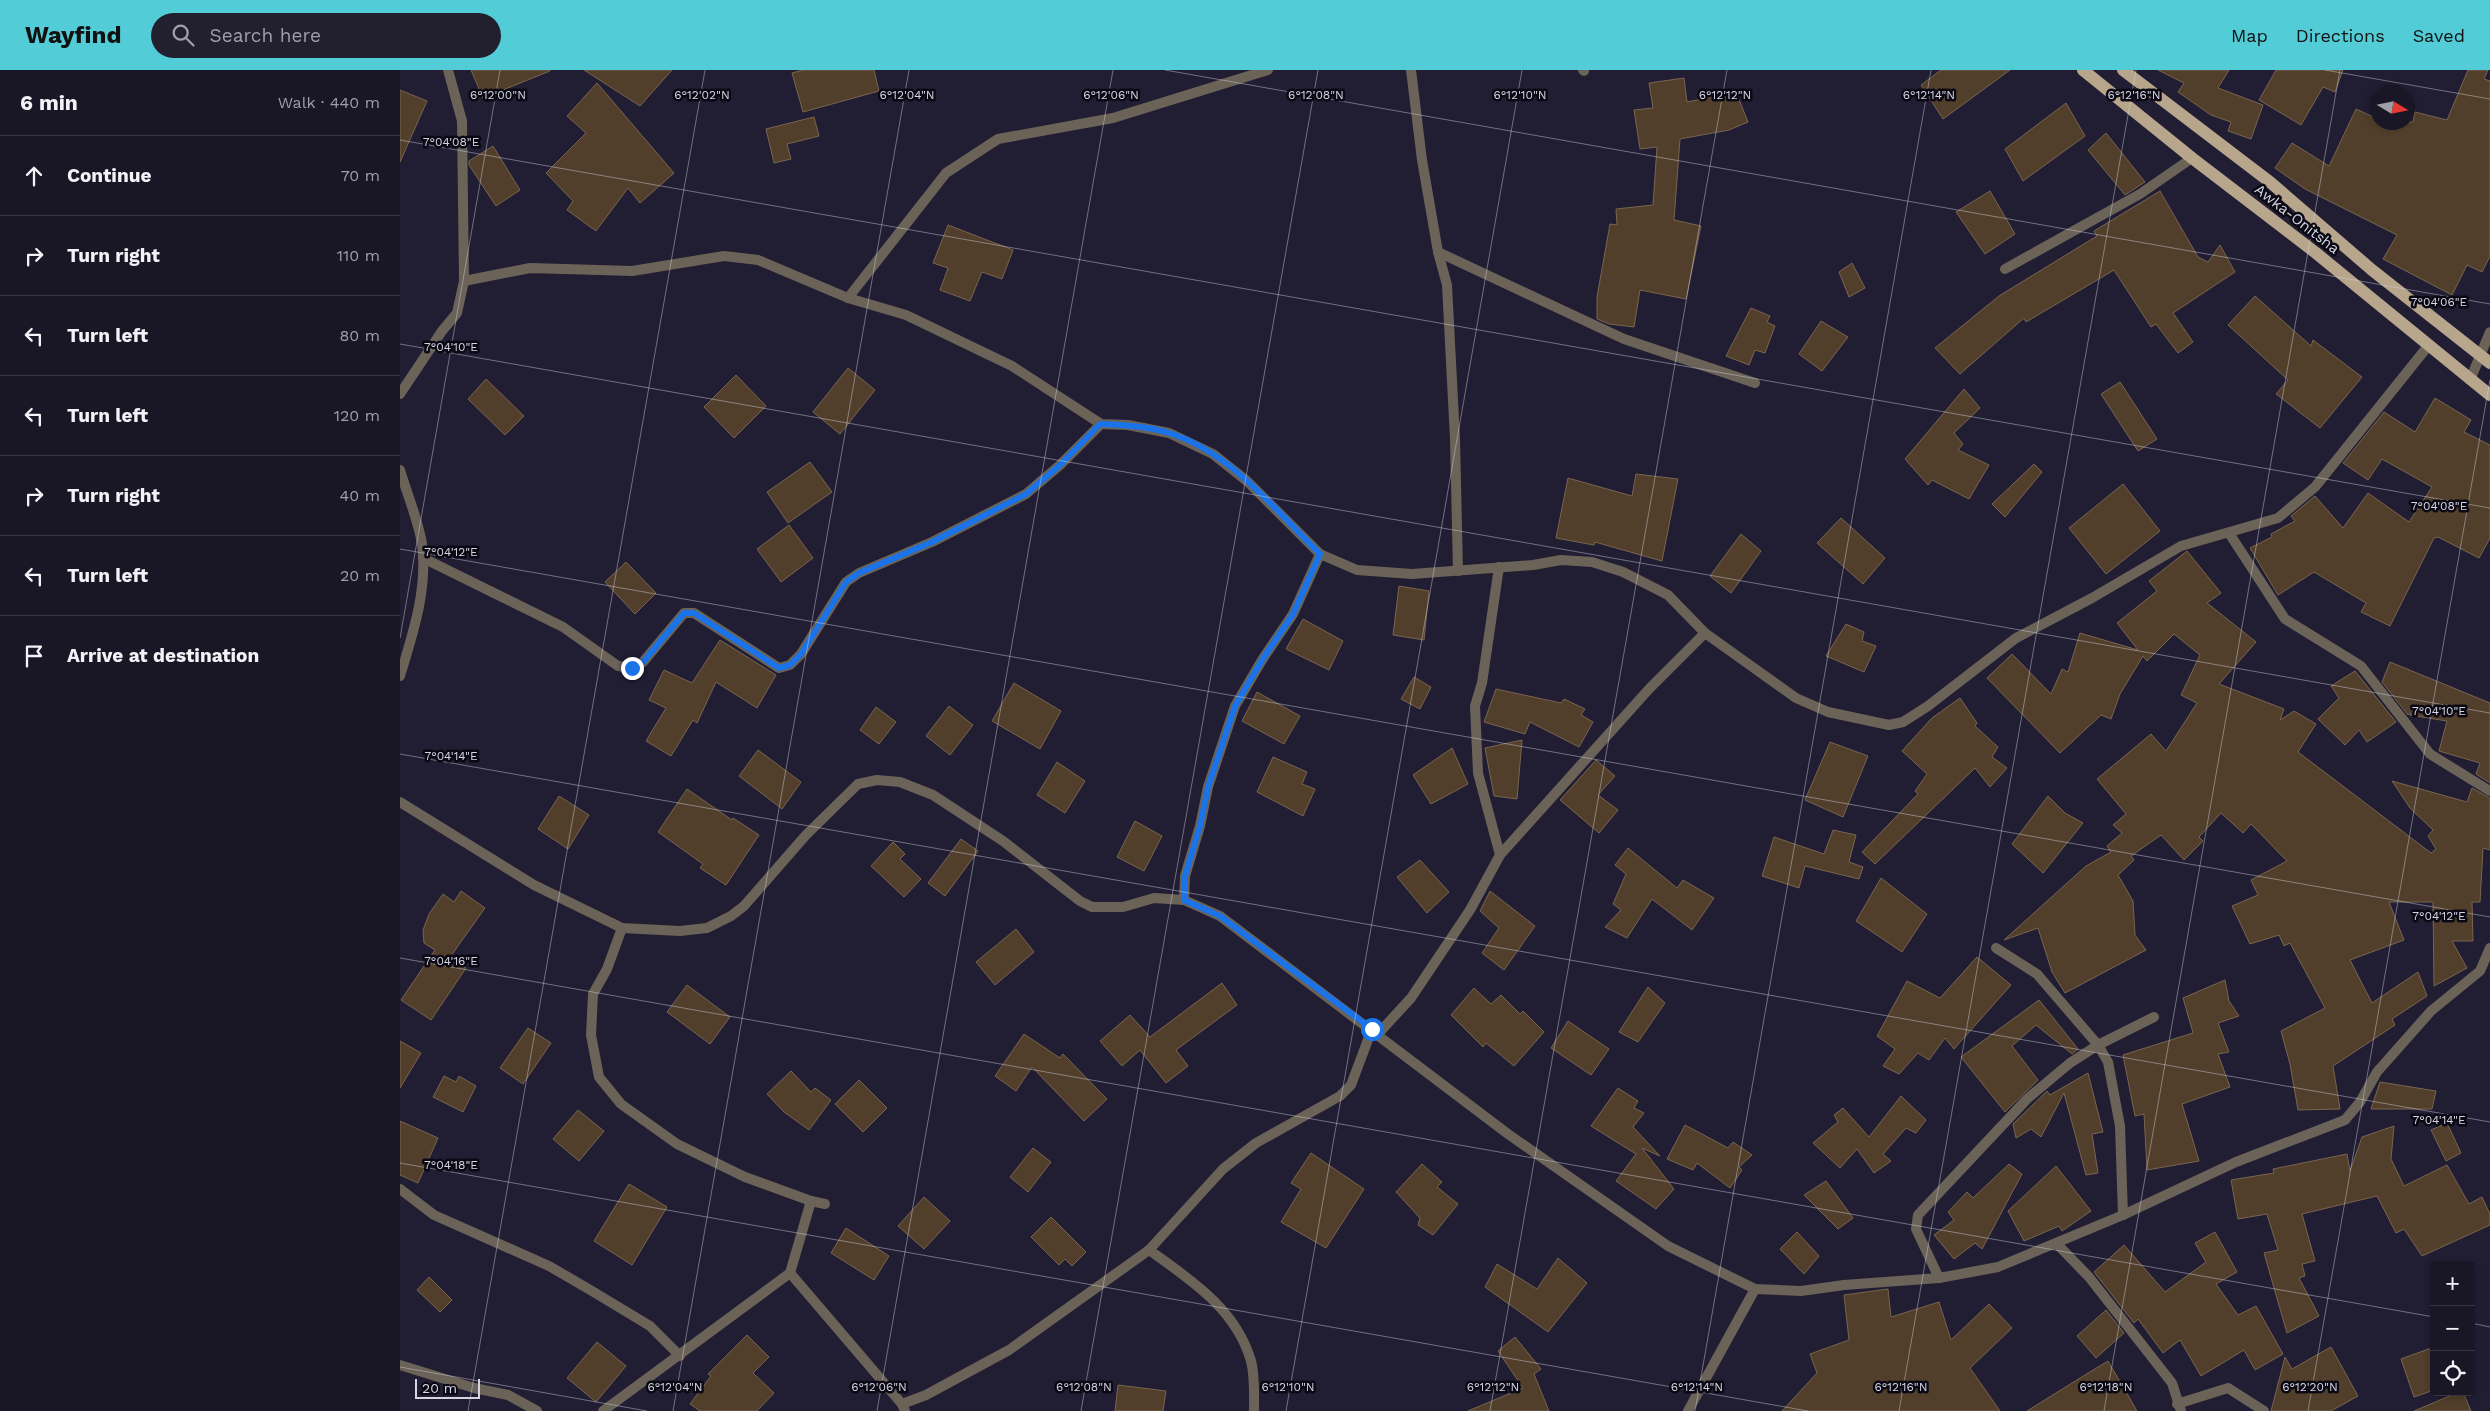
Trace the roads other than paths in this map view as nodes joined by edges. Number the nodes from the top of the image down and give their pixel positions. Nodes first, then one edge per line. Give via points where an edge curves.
1 (448, 70) edge
2 (1268, 70) edge
3 (1411, 70) edge
4 (2083, 70) edge
5 (2123, 70) edge
6 (2192, 158) junction
7 (1438, 252) junction
8 (2005, 268) dead end
9 (464, 281) junction
10 (848, 298) junction
11 (2490, 332) edge
12 (2428, 346) junction
13 (2479, 355) junction
14 (2490, 363) edge
15 (2470, 380) junction
16 (1755, 383) dead end
17 (400, 394) edge
18 (2490, 395) edge
19 (1100, 424) junction
20 (400, 470) edge
21 (2230, 533) junction
22 (1320, 554) junction
23 (422, 558) junction
24 (1499, 568) junction
25 (1458, 571) junction
26 (1706, 633) junction
27 (400, 676) edge
28 (2490, 792) edge
29 (400, 802) edge
30 (1500, 855) junction
31 (1184, 900) junction
32 (622, 928) junction
33 (1996, 948) dead end
34 (2490, 948) edge
35 (2154, 1017) dead end
36 (1375, 1032) junction
37 (2098, 1045) junction
38 (400, 1189) edge
39 (811, 1201) junction
40 (825, 1204) dead end
41 (2123, 1215) junction
42 (2057, 1244) junction
43 (1149, 1250) junction
44 (790, 1273) junction
45 (1939, 1278) junction
46 (1755, 1289) junction
47 (680, 1356) junction
48 (400, 1365) edge
49 (904, 1408) edge
50 (2179, 1408) edge
51 (537, 1411) edge
52 (603, 1411) edge
53 (1254, 1411) edge
54 (1688, 1411) edge
55 (2264, 1411) edge

1 - 9 street via 462,121
2 - 10 street via 1112,118 998,139 946,173
3 - 7 street
4 - 6 main road, Awka-Onitsha
5 - 13 main road, Awka-Onitsha via 2270,182 2372,270
6 - 8 street via 2140,194
6 - 12 main road, Awka-Onitsha via 2316,253
7 - 16 street via 1624,339
7 - 25 street via 1447,285
9 - 10 street via 530,268 632,271 724,256 758,260
9 - 17 street via 457,313
10 - 19 street via 906,315 1012,366
11 - 13 street
12 - 15 main road, Awka-Onitsha
12 - 21 street via 2315,487 2278,518
13 - 14 main road, Awka-Onitsha
13 - 15 street
15 - 18 main road, Awka-Onitsha
19 - 22 street via 1128,425 1169,433 1213,454 1247,481
19 - 23 street via 1026,494 846,582 801,654 790,665 779,668 694,613 684,613 643,662 632,668 618,666 563,628
20 - 23 street via 422,543
21 - 26 street via 2181,546 2016,638 1928,706 1903,722 1889,725 1828,712 1796,698
21 - 28 street via 2285,619 2361,666 2430,754
22 - 25 street via 1357,570 1412,574
22 - 31 street via 1293,614 1235,706 1208,787 1185,876
23 - 27 street via 424,579
24 - 25 street
24 - 26 street via 1560,560 1592,562 1624,572 1668,595
24 - 30 street via 1475,715 1478,773
26 - 30 street via 1649,689
29 - 32 street via 534,885
30 - 36 street via 1470,910 1412,998
31 - 32 street via 1154,898 1123,907 1092,907 1003,841 933,795 900,782 877,780 858,784 731,916 706,928 680,931
31 - 36 street via 1220,916
32 - 39 street via 607,969 593,994 590,1035 599,1077 621,1104 676,1144 745,1177
33 - 37 street via 2036,974
34 - 41 street via 2480,971 2431,1011 2377,1072 2345,1120 2236,1162
35 - 37 street
36 - 43 street via 1351,1085 1340,1096 1256,1143 1223,1169
36 - 46 street via 1508,1134 1668,1246
37 - 41 street via 2108,1062 2120,1126
37 - 45 street via 2070,1063 2028,1098 1918,1215 1916,1229
38 - 47 street via 434,1215 549,1266 592,1291 650,1326
39 - 40 street
39 - 44 street
41 - 42 street
42 - 45 street via 1998,1267
42 - 50 street via 2089,1277 2172,1383
43 - 49 street via 1009,1350
43 - 53 street via 1196,1283 1222,1307 1243,1340 1251,1363
44 - 47 street
44 - 49 street
45 - 46 street via 1801,1291
46 - 54 street
47 - 52 street
48 - 51 street via 508,1395
50 - 55 street via 2228,1388

